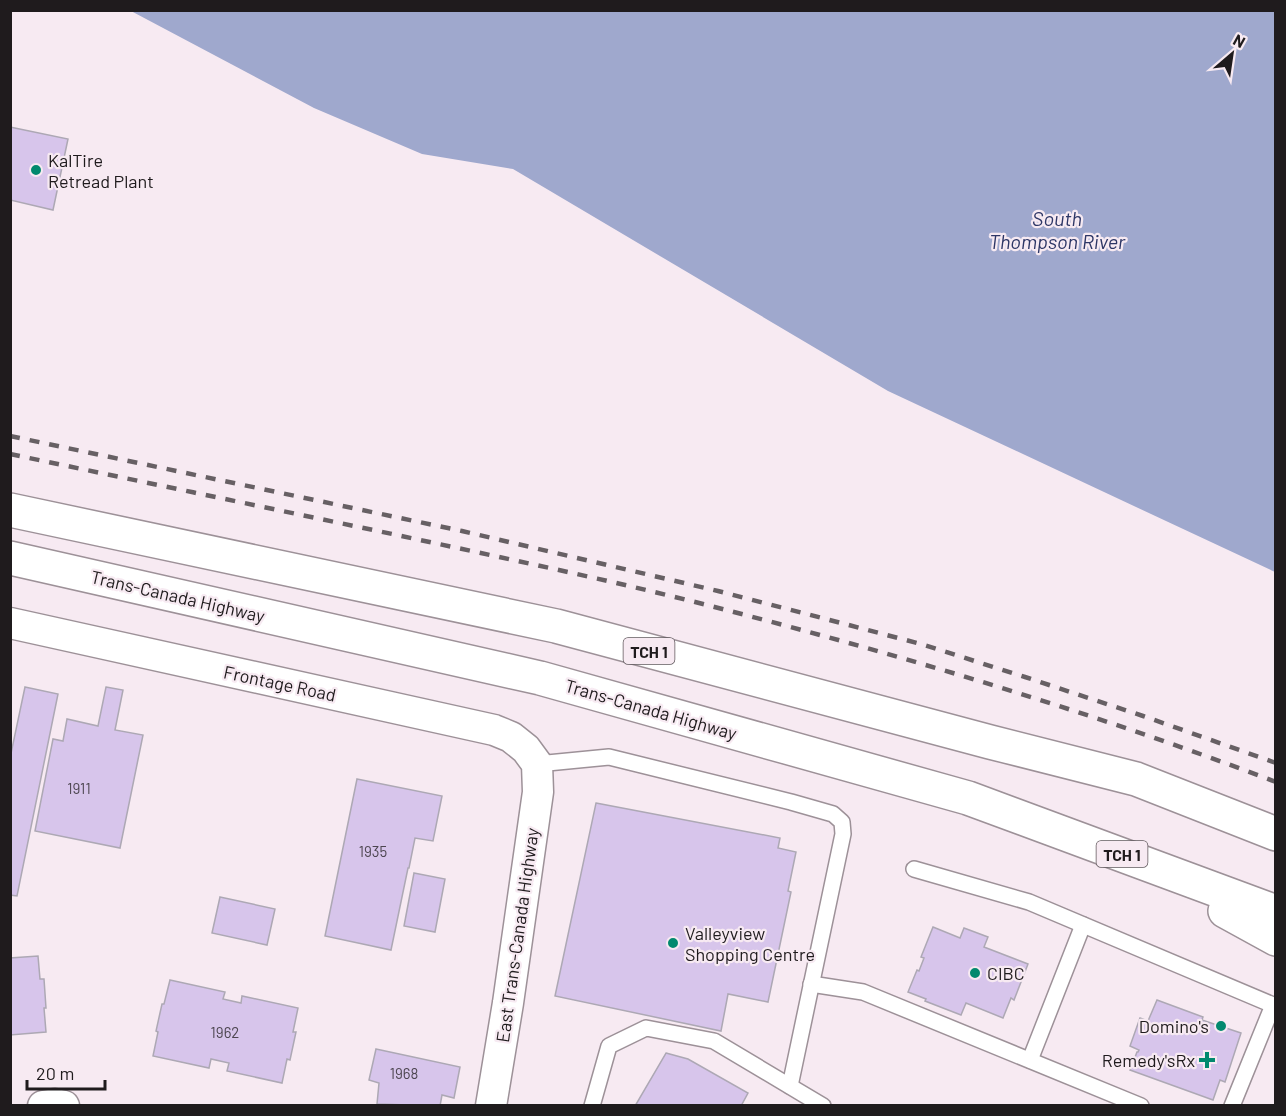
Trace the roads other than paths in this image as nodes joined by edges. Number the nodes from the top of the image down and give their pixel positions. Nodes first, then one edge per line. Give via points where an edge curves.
1 (10, 510) edge
2 (10, 558) edge
3 (10, 623) edge
4 (537, 764) junction
5 (968, 798) junction
6 (1275, 834) edge
7 (914, 869) dead end
8 (1275, 912) edge
9 (1083, 925) junction
10 (1275, 939) edge
11 (811, 984) junction
12 (1030, 1060) junction
13 (790, 1086) junction
14 (43, 1106) edge
15 (64, 1106) edge
16 (491, 1106) edge
17 (592, 1106) edge
18 (823, 1106) edge
19 (1142, 1106) edge
20 (1232, 1106) edge

1 - 6 highway, TCH 1 via 556,626 1136,779
2 - 5 highway, Trans-Canada Highway / TCH 1 via 540,678
3 - 4 street, Frontage Road via 494,730 511,737
4 - 11 lane via 609,758 833,814 842,822 843,834
4 - 16 street, East Trans-Canada Highway via 538,792
5 - 8 highway, Trans-Canada Highway / TCH 1
5 - 10 highway via 1220,908
7 - 9 lane via 1029,902
9 - 12 lane
9 - 20 lane via 1273,1005
11 - 12 lane via 863,992
11 - 13 lane
12 - 19 lane
13 - 17 lane via 714,1041 646,1028 609,1046
13 - 18 lane
14 - 15 street

